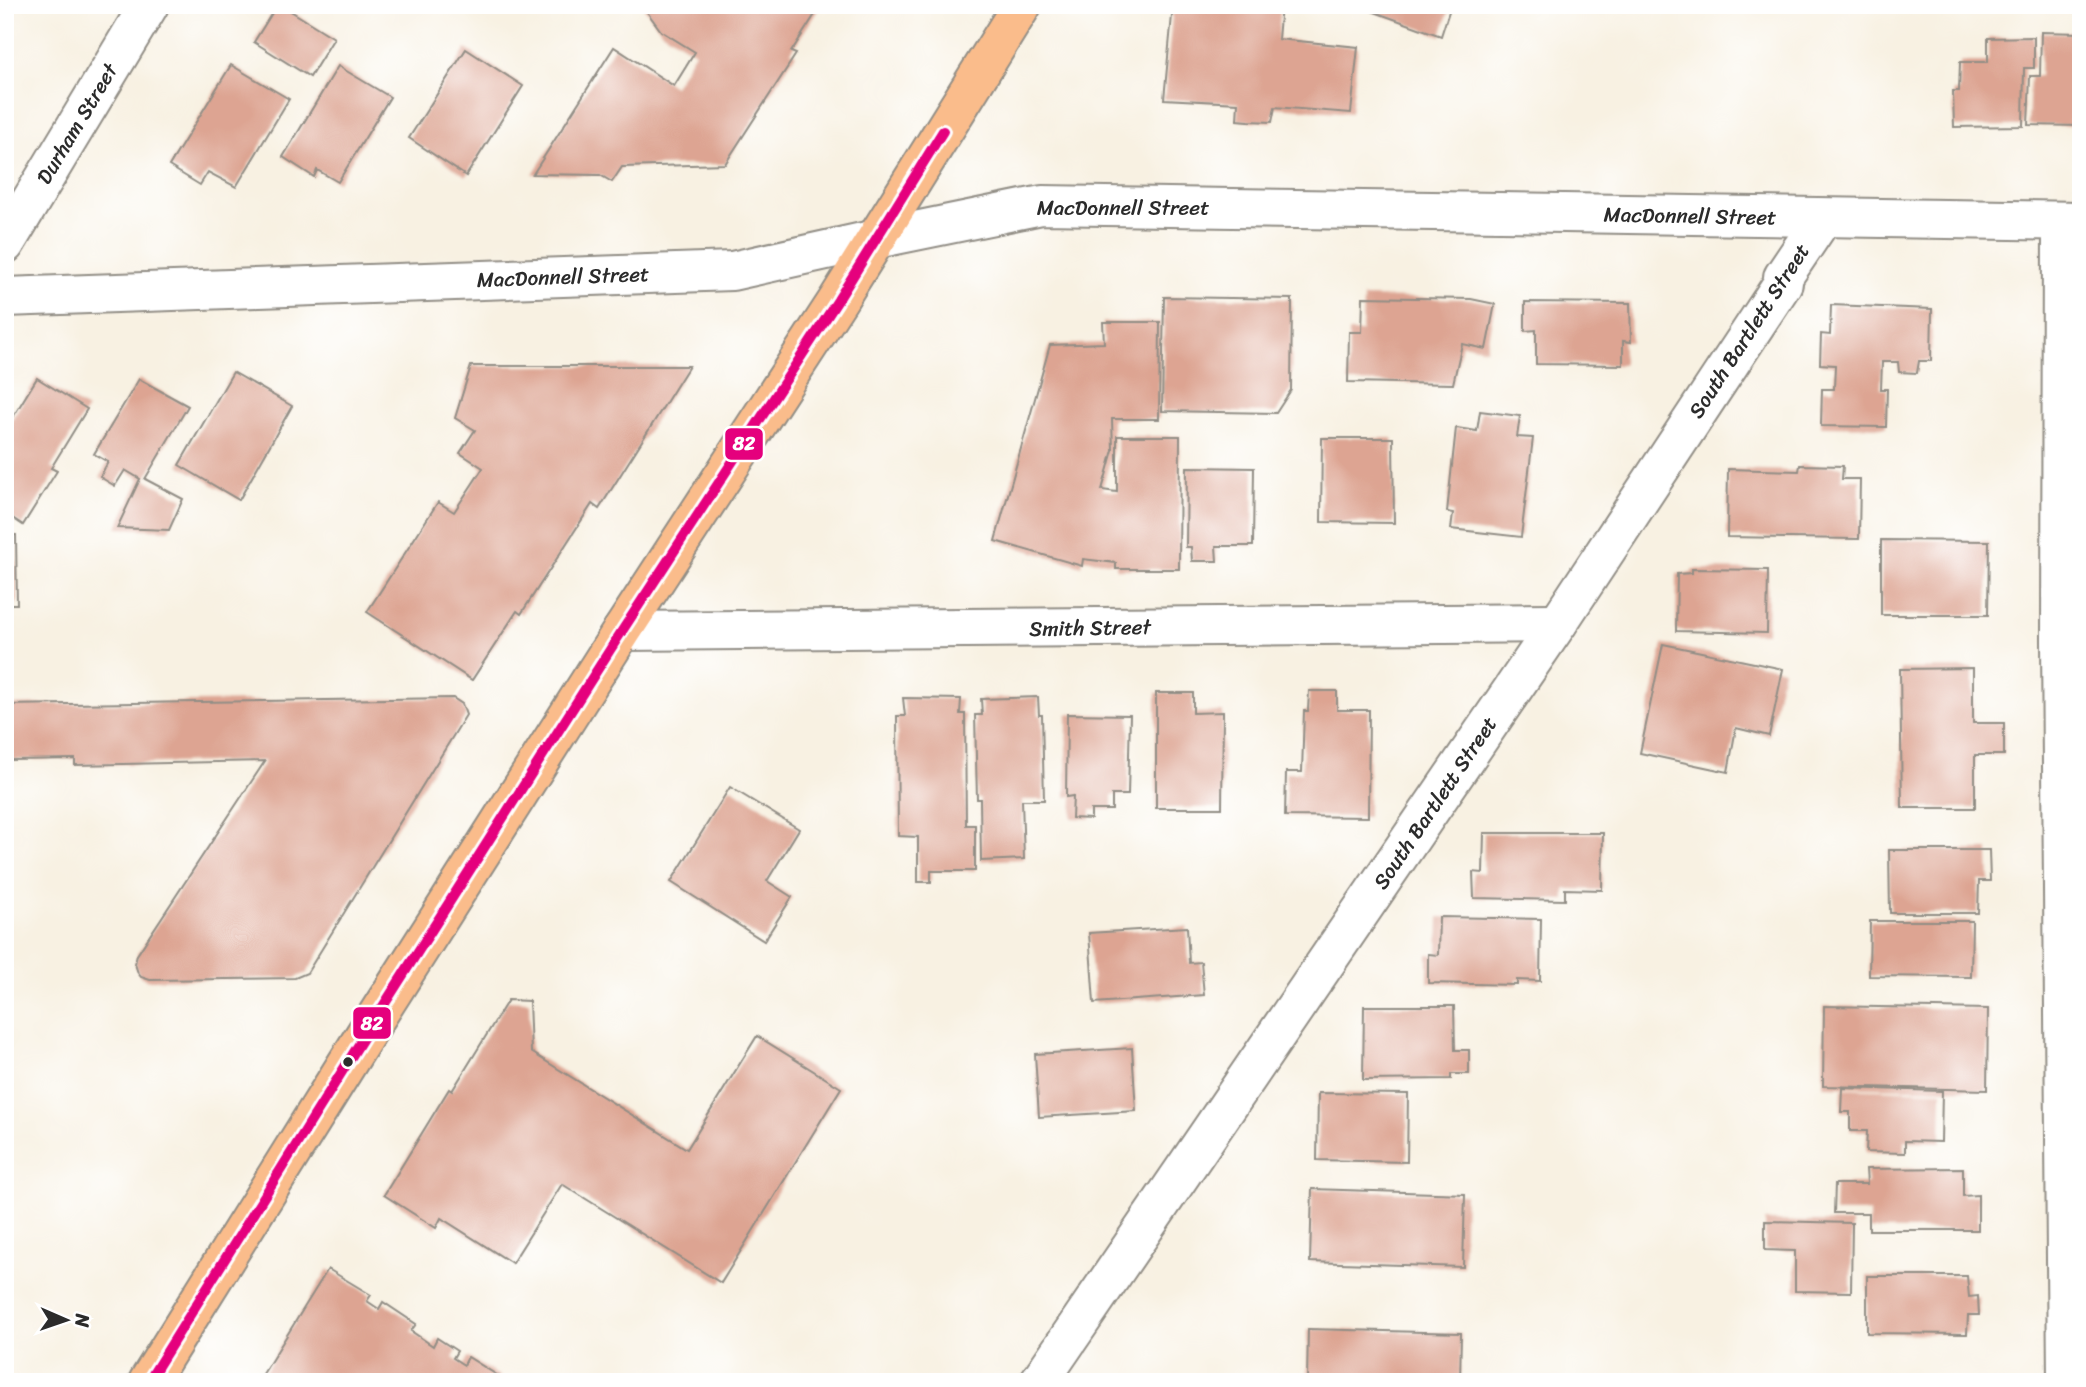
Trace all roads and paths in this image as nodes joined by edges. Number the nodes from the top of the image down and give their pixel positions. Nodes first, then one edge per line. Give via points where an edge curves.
1 (149, 5) edge
2 (1022, 5) edge
3 (1822, 219) junction
4 (2071, 221) edge
5 (876, 239) junction
6 (5, 244) edge
7 (5, 297) edge
8 (1558, 623) junction
9 (622, 631) junction
10 (2071, 641) edge
11 (148, 1382) edge
12 (1039, 1382) edge
13 (2067, 1382) edge

1 - 6 street, Durham Street
2 - 5 main road
3 - 4 street, MacDonnell Street
3 - 5 street, MacDonnell Street via 1042,205
3 - 8 street, South Bartlett Street
4 - 10 street
5 - 7 street, MacDonnell Street via 732,271
5 - 9 main road
8 - 9 street, Smith Street
8 - 12 street, South Bartlett Street
9 - 11 main road
10 - 13 street

